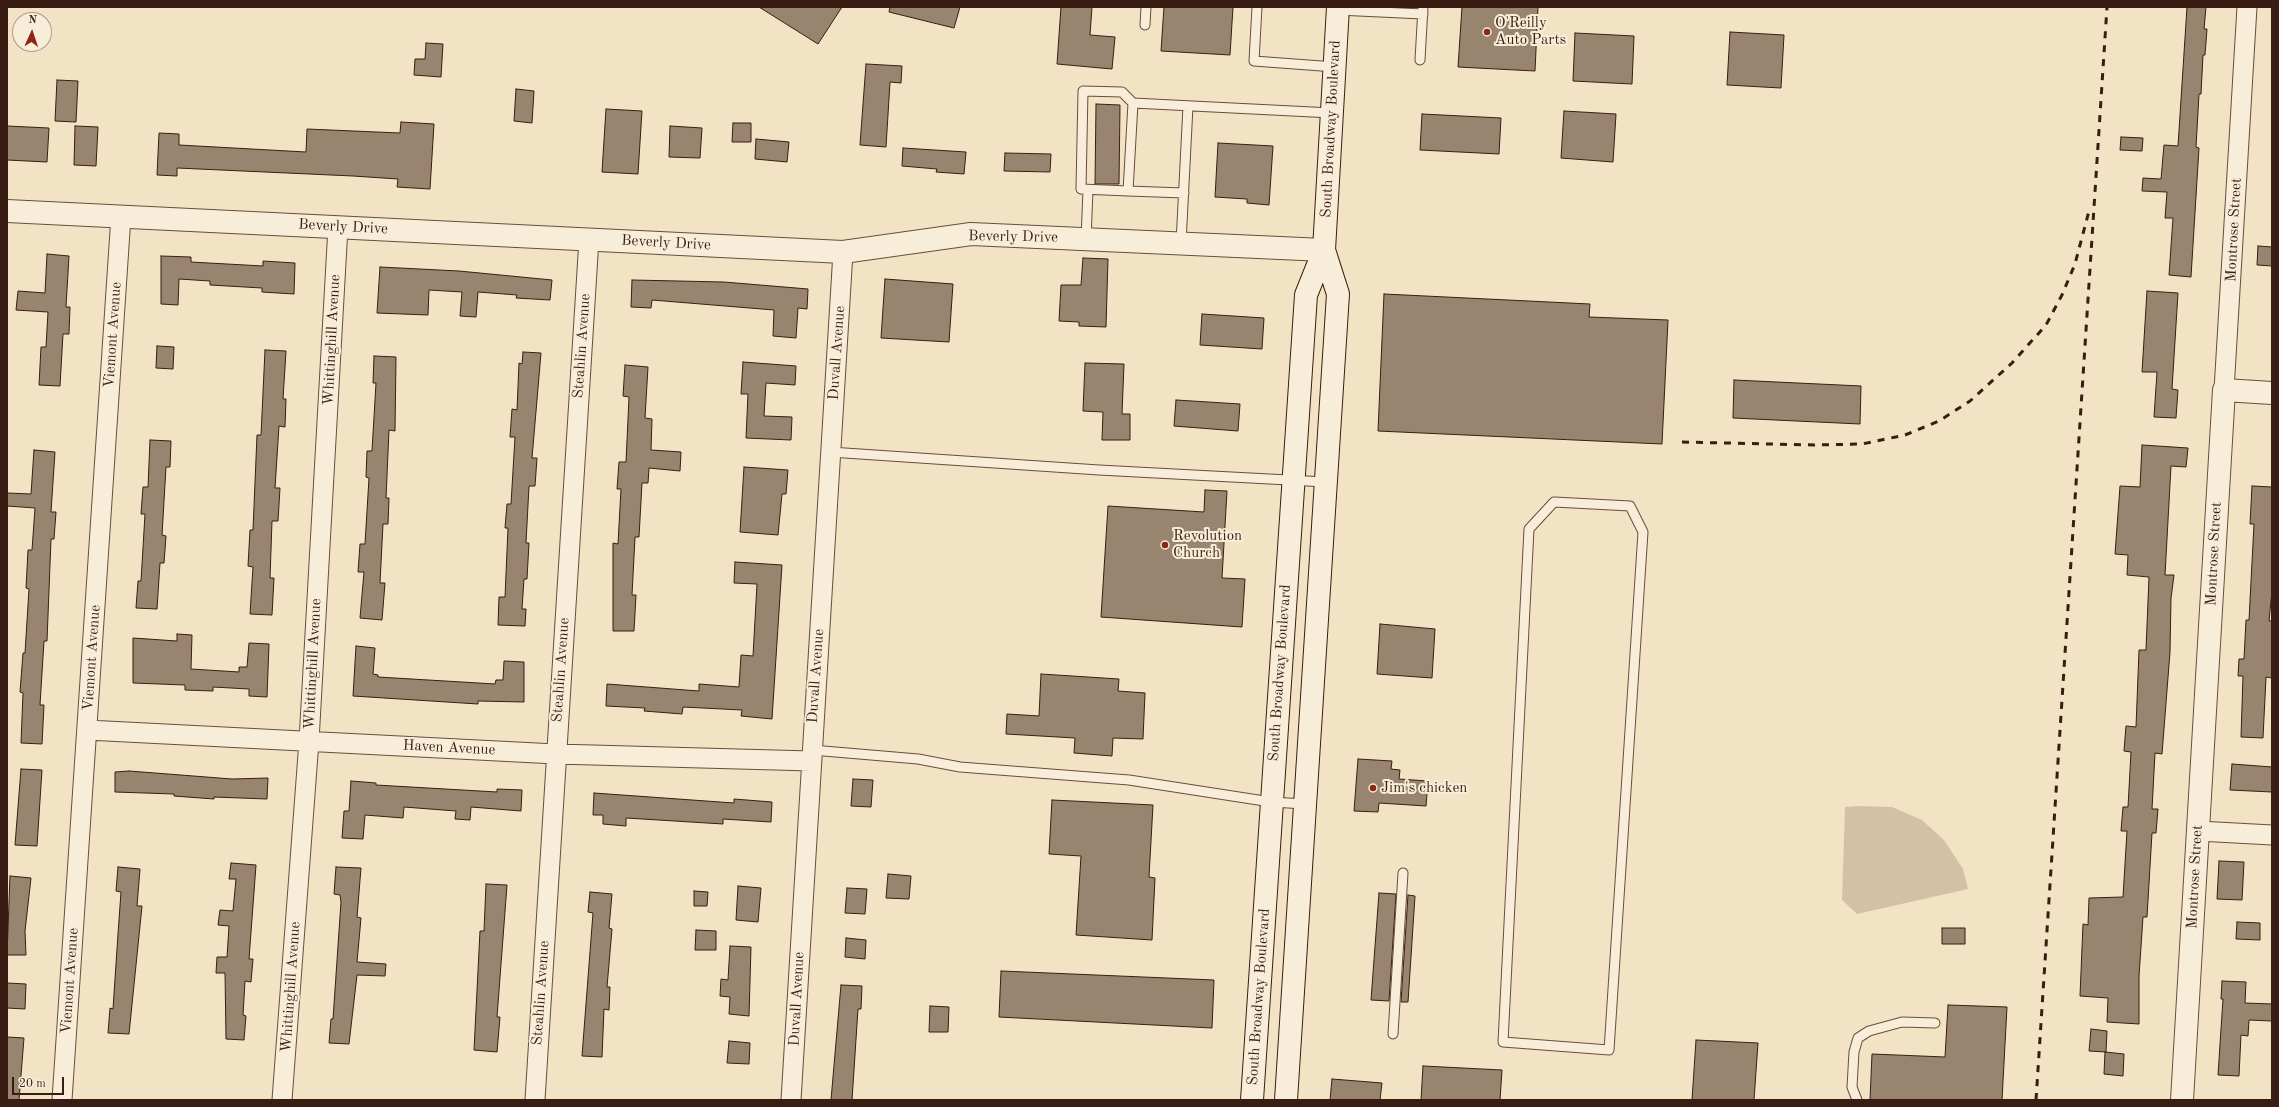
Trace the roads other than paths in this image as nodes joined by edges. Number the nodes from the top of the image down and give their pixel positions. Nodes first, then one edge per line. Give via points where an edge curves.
1 (1146, 7) edge
2 (1257, 7) edge
3 (2247, 7) edge
4 (1338, 9) edge
5 (1423, 10) edge
6 (1145, 25) dead end
7 (1420, 60) dead end
8 (1335, 67) junction
9 (1133, 103) junction
10 (1188, 106) junction
11 (1332, 113) junction
12 (1088, 190) junction
13 (1128, 191) junction
14 (1184, 193) junction
15 (7, 211) edge
16 (121, 216) junction
17 (338, 227) junction
18 (589, 239) junction
19 (1086, 239) junction
20 (1181, 243) junction
21 (1324, 250) junction
22 (843, 252) junction
23 (2224, 390) junction
24 (2272, 393) edge
25 (830, 452) junction
26 (1294, 480) junction
27 (1326, 482) junction
28 (1643, 532) joint
29 (87, 730) junction
30 (309, 741) junction
31 (556, 754) junction
32 (811, 755) junction
33 (1271, 802) junction
34 (1305, 804) junction
35 (2198, 831) junction
36 (2272, 835) edge
37 (1403, 873) dead end
38 (1935, 1023) dead end
39 (1393, 1034) dead end
40 (62, 1100) edge
41 (282, 1100) edge
42 (535, 1100) edge
43 (791, 1100) edge
44 (1252, 1100) edge
45 (1286, 1100) edge
46 (1857, 1100) edge
47 (2182, 1100) edge

1 - 6 lane
2 - 8 lane via 1254,61
3 - 23 street, Montrose Street
4 - 5 lane
4 - 8 street, South Broadway Boulevard
5 - 7 lane
8 - 11 street, South Broadway Boulevard
9 - 10 lane
9 - 12 lane via 1122,92 1083,91 1081,189
9 - 13 lane
10 - 11 lane
10 - 14 lane
11 - 21 street, South Broadway Boulevard
12 - 13 lane
12 - 19 lane
13 - 14 lane
14 - 20 lane
15 - 16 street, Beverly Drive
16 - 17 street, Beverly Drive
16 - 29 street, Viemont Avenue
17 - 18 street, Beverly Drive
17 - 30 street, Whittinghill Avenue
18 - 22 street, Beverly Drive
18 - 31 street, Steahlin Avenue
19 - 20 street, Beverly Drive
19 - 22 street, Beverly Drive via 971,234
20 - 21 street, Beverly Drive
21 - 26 street, South Broadway Boulevard via 1306,295
21 - 27 street, South Broadway Boulevard via 1338,294
22 - 25 street, Duvall Avenue
23 - 24 street
23 - 35 street, Montrose Street
25 - 26 lane
25 - 32 street, Duvall Avenue
26 - 27 lane
26 - 33 street, South Broadway Boulevard
27 - 34 street, South Broadway Boulevard
28 - 28 lane via 1609,1050 1503,1042 1529,529 1554,502 1630,506
29 - 30 street, Haven Avenue
29 - 40 street, Viemont Avenue
30 - 31 street, Haven Avenue
30 - 41 street, Whittinghill Avenue
31 - 32 street, Haven Avenue
31 - 42 street, Steahlin Avenue
32 - 33 lane via 918,759 960,767 1129,780
32 - 43 street, Duvall Avenue
33 - 34 lane
33 - 44 street, South Broadway Boulevard
34 - 45 street, South Broadway Boulevard
35 - 36 street
35 - 47 street, Montrose Street
37 - 39 lane
38 - 46 lane via 1902,1022 1869,1031 1858,1038 1854,1052 1852,1087

